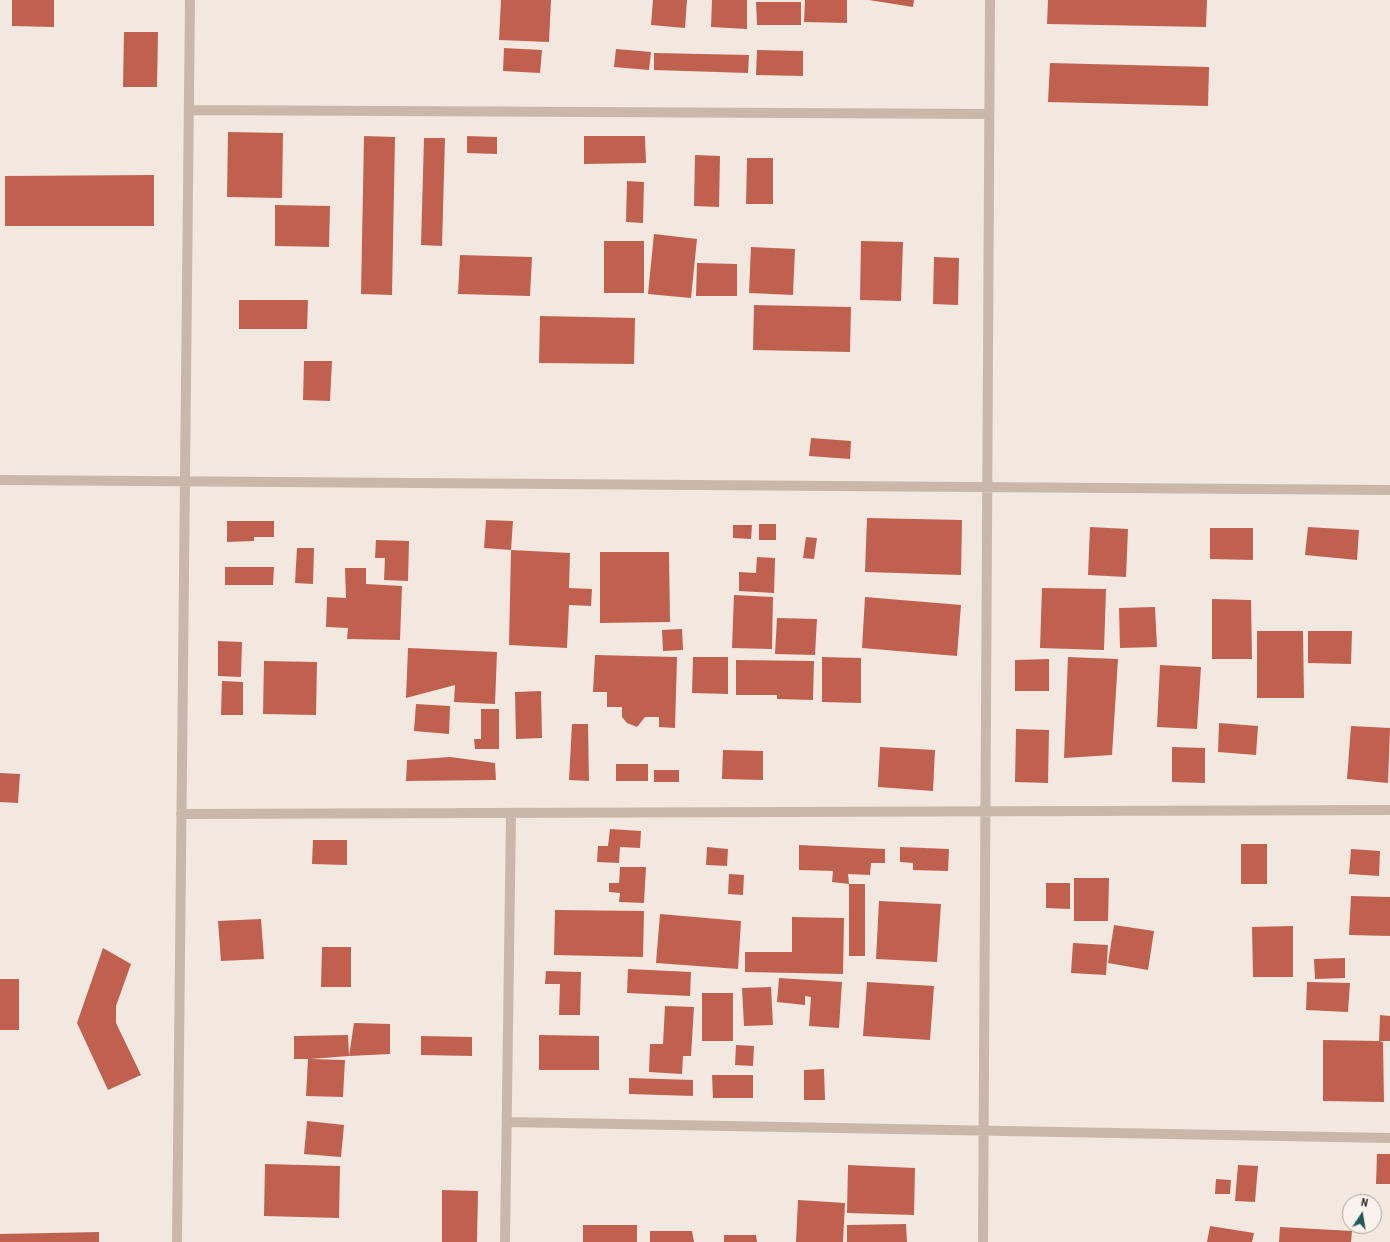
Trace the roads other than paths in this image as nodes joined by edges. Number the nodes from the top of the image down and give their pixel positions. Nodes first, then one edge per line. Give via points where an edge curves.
1 (190, 0) edge
2 (990, 0) edge
3 (189, 110) junction
4 (989, 114) junction
5 (0, 480) edge
6 (184, 481) junction
7 (987, 488) junction
8 (1390, 490) edge
9 (1390, 810) edge
10 (985, 811) junction
11 (511, 813) junction
12 (181, 814) junction
13 (506, 1122) junction
14 (983, 1131) junction
15 (1390, 1138) edge
16 (177, 1242) edge
17 (505, 1242) edge
18 (983, 1242) edge

1 - 3 street
2 - 4 street
3 - 4 street
3 - 6 street
4 - 7 street
5 - 6 street
6 - 7 street
6 - 12 street
7 - 8 street
7 - 10 street
9 - 10 street
10 - 11 street
10 - 14 street
11 - 12 street
11 - 13 street
12 - 16 street
13 - 14 street
13 - 17 street
14 - 15 street
14 - 18 street

